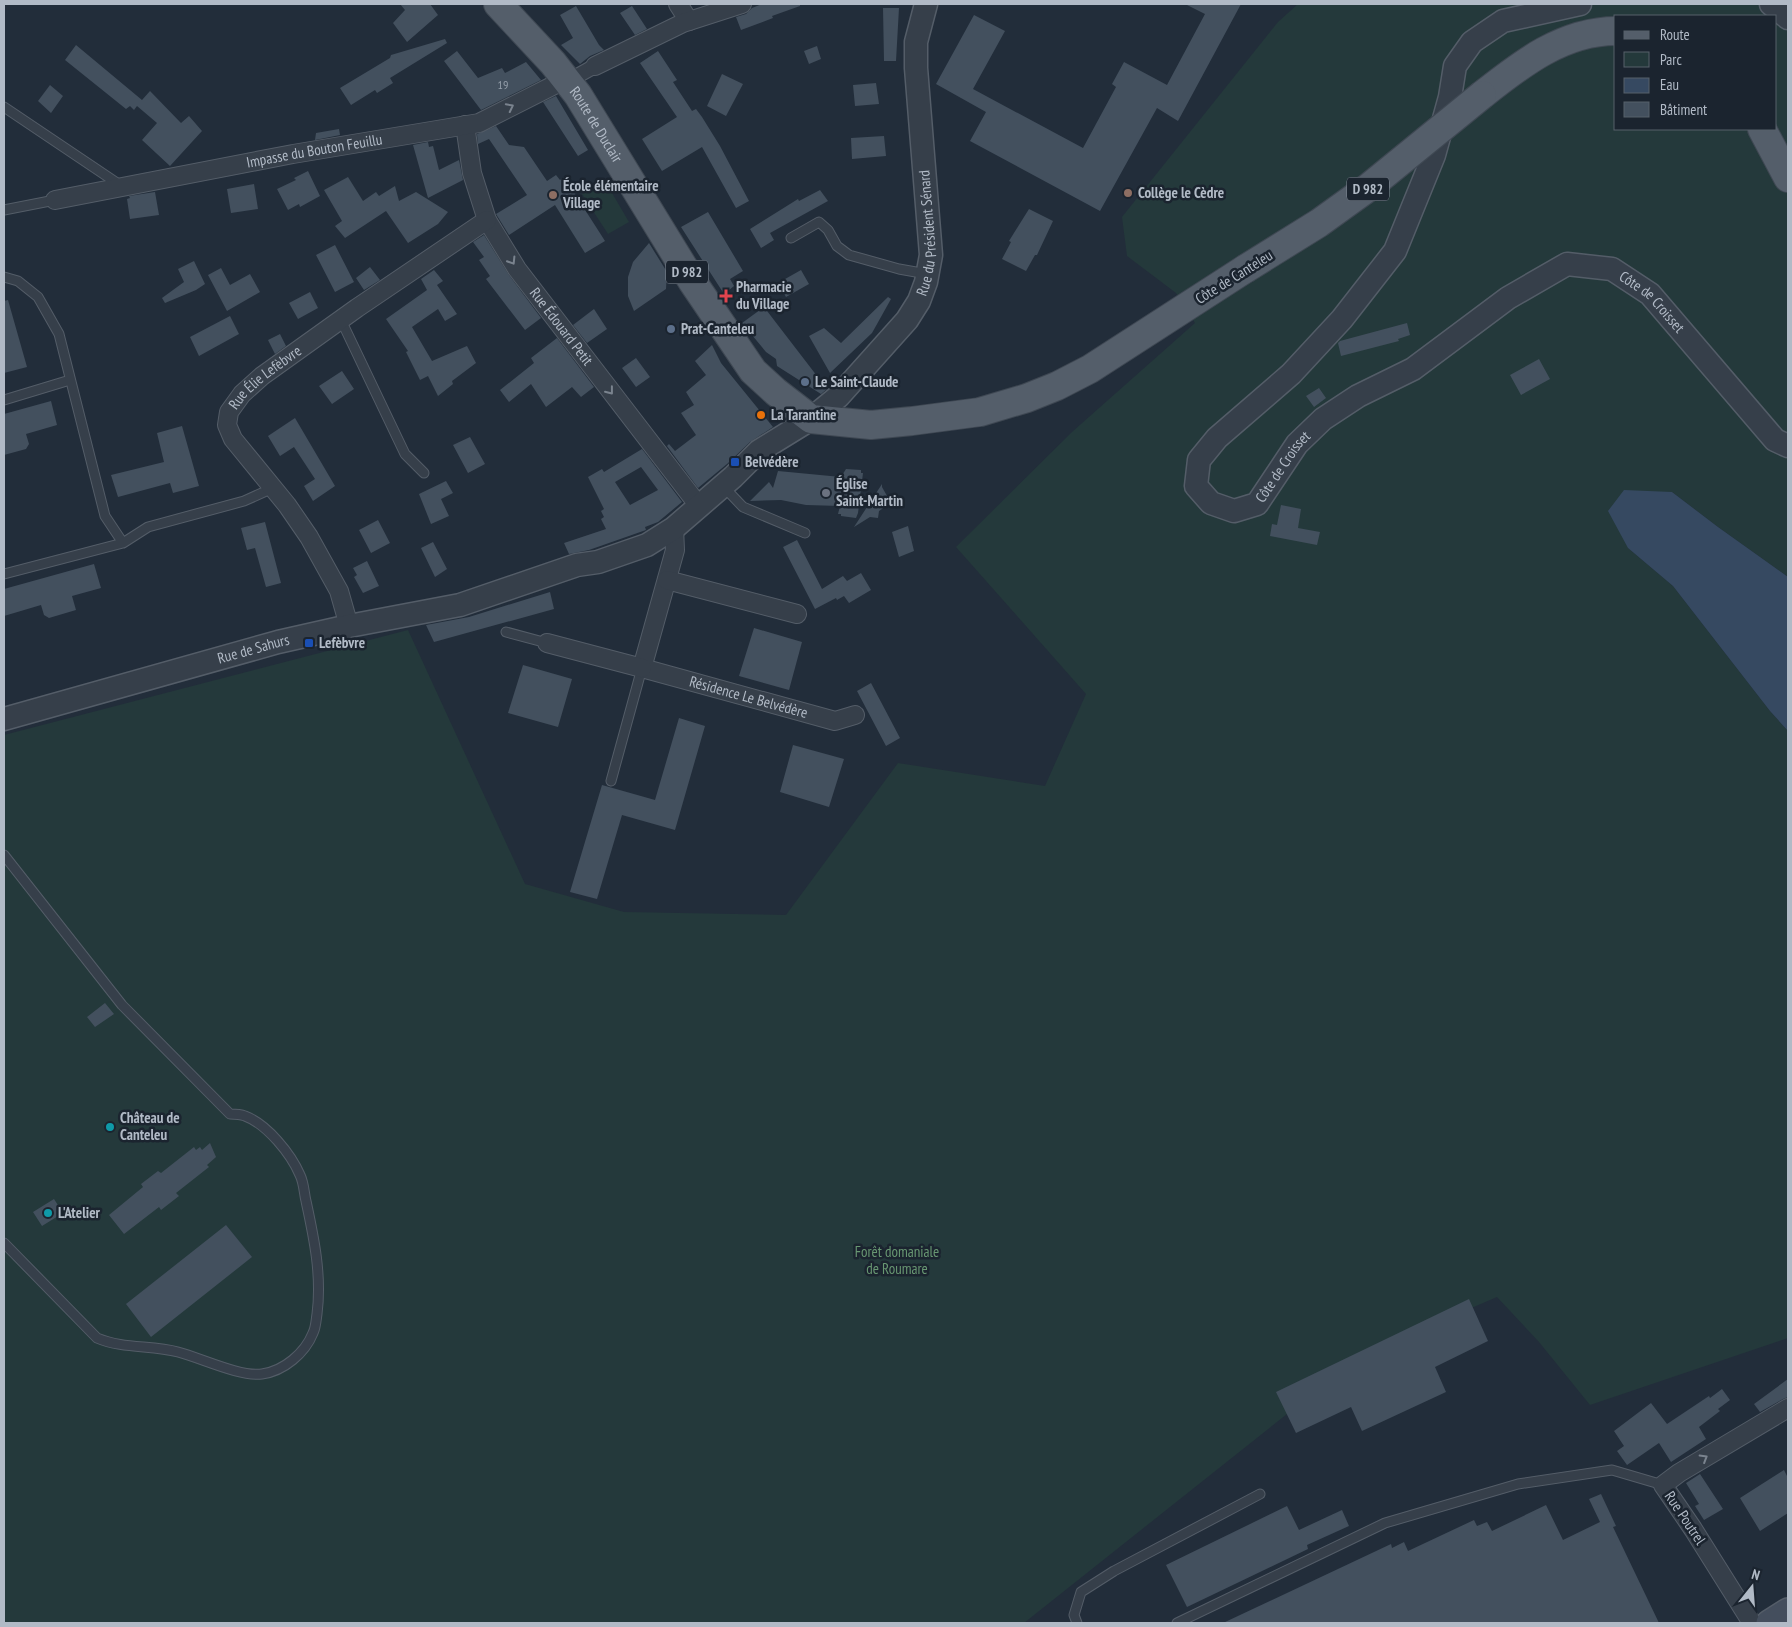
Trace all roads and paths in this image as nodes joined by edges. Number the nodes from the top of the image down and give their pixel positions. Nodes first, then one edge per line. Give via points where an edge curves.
1 (498, 4) edge
2 (678, 4) edge
3 (742, 4) edge
4 (926, 4) edge
5 (1580, 4) edge
6 (1771, 4) edge
7 (1788, 18) edge
8 (689, 21) junction
9 (1614, 31) edge
10 (595, 66) joint
11 (573, 77) junction
12 (4, 107) edge
13 (466, 125) junction
14 (1763, 130) edge
15 (1788, 178) edge
16 (123, 187) junction
17 (55, 200) joint
18 (4, 210) edge
19 (486, 220) junction
20 (791, 238) dead end
21 (927, 274) junction
22 (4, 277) edge
23 (341, 320) junction
24 (70, 380) junction
25 (4, 400) edge
26 (810, 419) junction
27 (1788, 446) edge
28 (424, 473) dead end
29 (723, 486) junction
30 (273, 488) junction
31 (699, 506) junction
32 (674, 528) junction
33 (804, 533) dead end
34 (123, 543) junction
35 (4, 574) edge
36 (667, 580) junction
37 (797, 614) dead end
38 (349, 626) junction
39 (506, 632) dead end
40 (547, 643) joint
41 (642, 668) junction
42 (855, 715) dead end
43 (4, 718) edge
44 (611, 781) dead end
45 (4, 855) edge
46 (4, 1243) edge
47 (1788, 1408) edge
48 (1663, 1486) junction
49 (1260, 1494) dead end
50 (1788, 1612) edge
51 (1077, 1623) edge
52 (1177, 1623) edge
53 (1752, 1623) edge
54 (1770, 1623) edge

1 - 11 main road, Route de Duclair / D 982
2 - 8 street
3 - 8 street
4 - 21 street, Rue du Président Sénard via 916,42 916,68 931,242
5 - 27 street, Côte de Croisset via 1503,21 1472,42 1455,66 1434,155 1395,251 1342,319 1291,374 1217,438 1199,460 1196,486 1211,503 1234,511 1257,504 1297,444 1323,419 1358,396 1413,369 1508,298 1567,264 1612,269 1650,294 1775,440
6 - 7 street
8 - 10 street
9 - 26 main road, Côte de Canteleu / D 982, bridge via 1562,42 1536,55 1513,70 1369,188 1319,223 1057,386 980,412 912,422 871,425
10 - 11 street
13 -> 11 street, Impasse du Bouton Feuillu via 479,123
11 - 26 main road, Route de Duclair / D 982 via 578,95 692,280 753,371
12 - 16 lane
13 - 16 street, Impasse du Bouton Feuillu
13 - 19 street, Rue Édouard Petit via 472,173
14 - 15 main road
16 - 17 street, Impasse du Bouton Feuillu
17 - 18 lane
19 - 23 street, Rue Élie Lefèbvre
19 -> 31 street, Rue Édouard Petit via 517,269
20 - 21 lane via 819,222 849,255
21 - 26 street, Rue du Président Sénard via 919,301 907,320 839,396
22 - 24 lane via 18,281 38,297 59,334
23 - 28 lane via 406,454
23 - 30 street, Rue Élie Lefèbvre via 262,376 242,394 230,412 227,425 233,439
24 - 25 lane
24 - 34 lane via 105,516
26 - 29 street, Rue du Président Sénard via 759,451
29 - 31 street, Rue de Sahurs
29 - 33 lane via 743,508
30 - 34 lane via 244,501 148,527
30 - 38 street, Rue Élie Lefèbvre via 309,537 339,591
31 - 32 street, Rue de Sahurs
32 - 36 street via 675,550
32 - 38 street, Rue de Sahurs via 647,545 460,605
34 - 35 lane
36 - 37 street
36 - 41 street
38 - 43 street, Rue de Sahurs via 278,642
39 - 40 lane
40 - 41 street, Résidence Le Belvédère
41 - 42 street, Résidence Le Belvédère via 835,721
41 - 44 lane
45 - 46 lane via 122,1005 230,1114 243,1115 258,1122 285,1150 301,1176 319,1274 314,1331 294,1358 275,1371 260,1374 243,1373 176,1352 110,1344 97,1338
48 -> 47 street, Rue Poutrel
48 - 52 lane via 1612,1470 1518,1484 1385,1523
48 - 53 street, Rue Poutrel
49 - 51 lane via 1114,1571 1081,1592 1074,1615
50 - 54 main road

